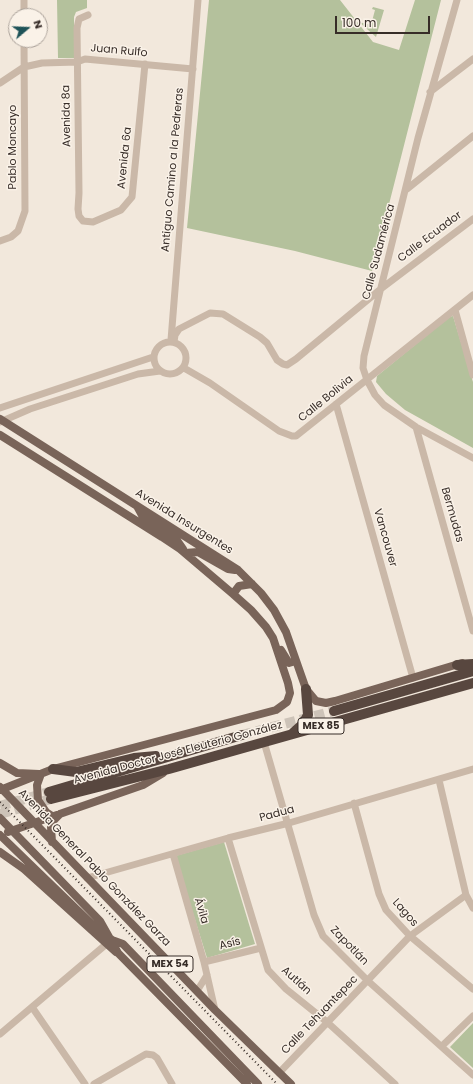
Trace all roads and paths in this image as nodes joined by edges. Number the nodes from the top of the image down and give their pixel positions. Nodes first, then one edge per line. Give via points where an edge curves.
1 (198, 0) edge
2 (457, 0) edge
3 (88, 15) dead end
4 (24, 48) edge
5 (473, 59) edge
6 (77, 62) junction
7 (145, 64) junction
8 (24, 66) junction
9 (193, 69) junction
10 (0, 83) edge
11 (430, 92) junction
12 (473, 136) edge
13 (407, 189) junction
14 (473, 219) edge
15 (83, 221) joint
16 (0, 241) edge
17 (382, 288) junction
18 (473, 295) edge
19 (455, 310) junction
20 (172, 342) junction
21 (153, 357) junction
22 (184, 368) junction
23 (160, 371) junction
24 (473, 375) edge
25 (367, 380) junction
26 (336, 404) junction
27 (0, 408) edge
28 (0, 420) edge
29 (416, 427) junction
30 (0, 435) edge
31 (473, 458) edge
32 (137, 505) junction
33 (185, 553) junction
34 (238, 570) junction
35 (252, 584) junction
36 (233, 594) junction
37 (473, 631) edge
38 (272, 638) junction
39 (473, 659) edge
40 (296, 661) junction
41 (473, 664) edge
42 (457, 665) junction
43 (473, 671) edge
44 (413, 678) junction
45 (473, 683) edge
46 (306, 689) junction
47 (334, 711) tunnel mouth
48 (242, 735) tunnel mouth
49 (292, 735) junction
50 (264, 742) junction
51 (180, 753) junction
52 (0, 764) edge
53 (53, 769) junction
54 (169, 769) junction
55 (473, 769) edge
56 (42, 774) junction
57 (439, 780) junction
58 (1, 789) edge
59 (354, 803) junction
60 (62, 812) junction
61 (52, 816) junction
62 (0, 818) edge
63 (34, 823) junction
64 (289, 823) junction
65 (13, 831) junction
66 (0, 834) edge
67 (228, 838) junction
68 (52, 842) junction
69 (31, 849) junction
70 (0, 852) edge
71 (173, 854) junction
72 (35, 867) junction
73 (33, 876) junction
74 (87, 878) junction
75 (466, 895) junction
76 (473, 908) edge
77 (410, 936) junction
78 (109, 942) junction
79 (261, 948) junction
80 (204, 962) junction
81 (207, 975) junction
82 (368, 981) junction
83 (473, 989) edge
84 (197, 991) junction
85 (32, 1007) junction
86 (215, 1010) junction
87 (473, 1016) edge
88 (327, 1022) junction
89 (0, 1034) edge
90 (442, 1046) junction
91 (279, 1073) junction
92 (473, 1075) edge
93 (84, 1084) edge
94 (94, 1084) edge
95 (172, 1084) edge
96 (247, 1084) edge
97 (258, 1084) edge
98 (290, 1084) edge
99 (395, 1084) edge

1 - 9 street, Antiguo Camino a la Pedreras
2 - 11 street, Calle Sudamérica
3 - 6 street, Avenida 8a via 80,17 78,22
4 - 8 street, Pablo Moncayo
5 - 11 street
6 - 7 street, Juan Rulfo via 85,59
6 - 8 street, Juan Rulfo
6 - 15 street, Avenida 8a via 78,209
7 - 9 street, Juan Rulfo
7 - 15 street, Avenida 6a via 132,197 121,210 94,222
8 - 10 street, Juan Rulfo
8 - 16 street, Pablo Moncayo via 25,210 18,231
9 - 20 street, Antiguo Camino a la Pedreras via 180,211
11 - 13 street, Calle Sudamérica
12 - 13 street
13 - 17 street, Calle Sudamérica
14 - 17 street, Calle Ecuador
17 - 20 street, Calle Ecuador via 287,365 277,360 260,337 223,314 210,314 179,329
17 - 25 street, Calle Sudamérica via 364,356 363,368
18 - 19 street, Calle Bolivia
19 - 24 street
19 - 25 street, Calle Bolivia
20 - 21 street via 162,344
20 - 22 street via 179,344 185,353
21 - 23 street
21 - 27 street
22 - 23 street via 173,374
22 - 26 street, Calle Bolivia via 210,383 269,425 292,436 300,434
23 - 28 street via 138,374
25 - 26 street, Calle Bolivia
25 - 29 street, Calle Sudamérica via 384,405
26 - 44 street, Vancouver
28 - 32 main road, Avenida Insurgentes
29 - 31 street, Calle Sudamérica
29 - 37 street, Bermudas
30 - 33 main road
32 - 33 main road via 143,517 174,536
32 - 34 main road, Avenida Insurgentes
33 - 34 main road via 198,552 228,569
33 - 36 main road
34 - 35 main road, Avenida Insurgentes
35 - 36 main road via 239,586
35 - 40 main road, Avenida Insurgentes via 274,610 286,632
36 - 38 main road via 266,627
38 - 40 main road via 289,663
38 - 53 main road via 290,693 287,702 276,710
39 - 42 main road
40 - 46 main road, Avenida Insurgentes
41 - 42 highway
42 - 44 main road
43 - 47 highway, MEX 85
44 - 46 main road via 326,703 316,701
45 - 49 highway, Avenida Doctor José Eleuterio González / MEX 85
46 - 49 highway via 308,715
48 - 51 highway, Avenida Doctor José Eleuterio González / MEX 85
49 - 50 highway, Avenida Doctor José Eleuterio González / MEX 85
50 - 54 highway, Avenida Doctor José Eleuterio González / MEX 85
50 - 64 street, Zapotlán
51 - 53 highway via 134,758 76,772
51 - 54 highway, Avenida Doctor José Eleuterio González / MEX 85 via 50,796
52 - 56 main road via 17,772
53 - 56 main road
54 - 60 main road, MEX 85 via 143,784
55 - 57 street, Padua
56 - 58 main road
56 - 61 main road via 37,785 38,800
57 - 59 street, Padua
57 - 75 street
58 - 63 main road, Avenida General Pablo González Garza / MEX 54
59 - 64 street, Padua
59 - 77 street, Lagos via 379,894 386,910
60 - 61 main road, MEX 85
60 - 68 main road via 51,825
61 - 63 main road, MEX 85
62 - 65 main road, MEX 54
63 - 65 main road, MEX 85
63 - 68 main road, Avenida General Pablo González Garza / MEX 54
64 - 67 street, Padua
64 - 82 street, Zapotlán via 318,926 337,952
65 - 66 main road, MEX 85
65 - 69 main road, MEX 54
66 - 72 main road, MEX 54
67 - 71 street, Padua
67 - 79 street, Autlán
68 - 74 main road, Avenida General Pablo González Garza / MEX 54
69 - 72 main road
69 - 78 main road, MEX 54 via 100,921
70 - 73 main road
71 - 74 street, Padua
71 - 80 street, Ávila
72 - 73 main road
72 - 78 main road, MEX 54
73 - 78 main road
74 - 84 main road, Avenida General Pablo González Garza / MEX 54
75 - 76 street
75 - 77 street, Calle Tehuantepec
77 - 82 street, Calle Tehuantepec
77 - 83 street, Lagos
78 - 85 street
78 - 96 main road, MEX 54
78 - 97 main road, MEX 54 via 123,944
79 - 80 street, Asís
79 - 88 street, Autlán via 268,970
80 - 81 street, Ávila
81 - 84 street
81 - 86 street, Ávila
82 - 88 street, Calle Tehuantepec
82 - 90 street, Zapotlán
84 - 86 main road, Avenida General Pablo González Garza / MEX 54
85 - 89 street
85 - 93 street
86 - 91 main road, Avenida General Pablo González Garza / MEX 54
87 - 90 street
88 - 91 street, Calle Tehuantepec
88 - 99 street, Autlán
90 - 92 street, Zapotlán
91 - 98 main road, Avenida General Pablo González Garza / MEX 54
94 - 95 street via 146,1054 157,1058

